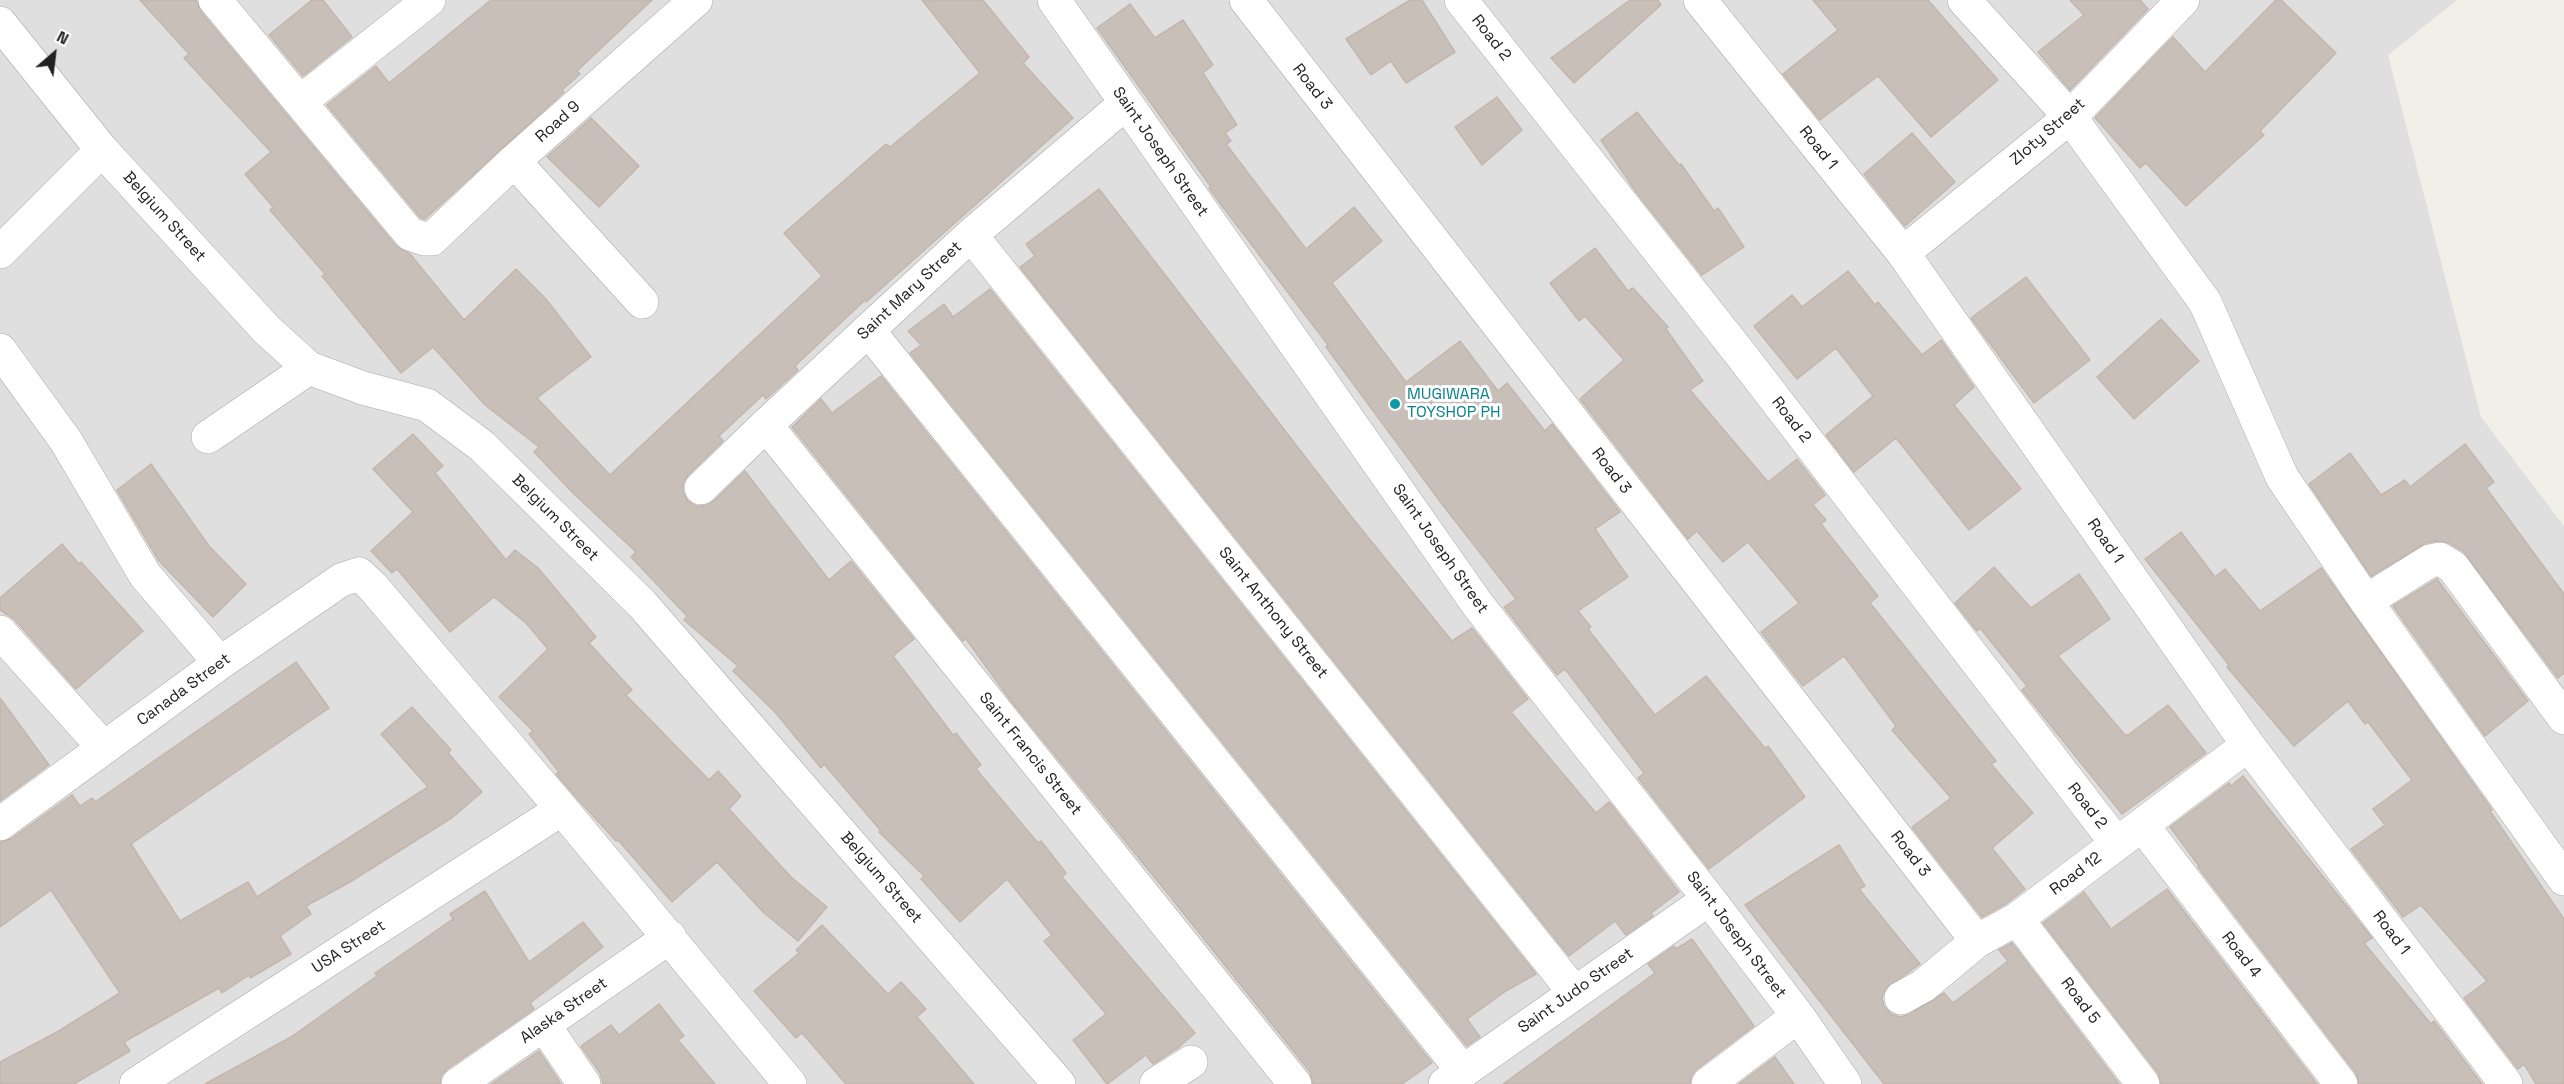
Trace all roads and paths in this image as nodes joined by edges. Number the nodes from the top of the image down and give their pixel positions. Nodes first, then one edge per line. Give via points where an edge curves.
1 (215, 0) edge
2 (429, 0) edge
3 (696, 0) edge
4 (1054, 0) edge
5 (1246, 0) edge
6 (1461, 0) edge
7 (1700, 0) edge
8 (1964, 0) edge
9 (2183, 0) edge
10 (0, 23) edge
11 (300, 102) junction
12 (1126, 104) junction
13 (2070, 117) junction
14 (102, 150) junction
15 (514, 161) junction
16 (971, 235) junction
17 (0, 252) edge
18 (1903, 253) junction
19 (642, 302) dead end
20 (868, 330) junction
21 (0, 350) edge
22 (309, 368) junction
23 (766, 425) junction
24 (208, 437) dead end
25 (701, 488) dead end
26 (2366, 601) junction
27 (0, 632) edge
28 (220, 663) junction
29 (2564, 718) edge
30 (2248, 745) junction
31 (104, 748) junction
32 (562, 809) junction
33 (0, 824) edge
34 (2129, 835) junction
35 (2564, 879) edge
36 (1709, 899) junction
37 (2017, 919) junction
38 (670, 937) junction
39 (1977, 941) junction
40 (1574, 992) junction
41 (1901, 998) dead end
42 (1798, 1016) junction
43 (544, 1025) junction
44 (1191, 1062) dead end
45 (1453, 1077) edge
46 (136, 1084) edge
47 (458, 1084) edge
48 (584, 1084) edge
49 (790, 1084) edge
50 (1059, 1084) edge
51 (1156, 1084) edge
52 (1295, 1084) edge
53 (1708, 1084) edge
54 (1845, 1084) edge
55 (2143, 1084) edge
56 (2340, 1084) edge
57 (2506, 1084) edge

1 - 11 street
2 - 11 street
3 - 15 street, Road 9
4 - 12 street, Saint Joseph Street
5 - 39 street, Road 3
6 - 34 street, Road 2
7 - 18 street, Road 1
8 - 13 street
9 - 13 street, Zloty Street
10 - 14 street, Belgium Street
11 - 15 street, Road 9 via 410,234 420,239 432,238
12 - 16 street, Saint Mary Street
12 - 36 street, Saint Joseph Street via 1478,604
13 - 18 street, Zloty Street
13 - 26 street via 2205,302 2282,477
14 - 17 street
14 - 22 street, Belgium Street via 267,330
15 - 19 street
16 - 20 street, Saint Mary Street
16 - 40 street, Saint Anthony Street
18 - 30 street, Road 1
20 - 23 street, Saint Mary Street
20 - 45 street
21 - 28 street via 66,441 145,575
22 - 24 street
22 - 50 street, Belgium Street via 427,405 482,446 642,604
23 - 25 street, Saint Mary Street
23 - 52 street, Saint Francis Street
26 - 29 street via 2430,561 2440,560 2453,567
26 - 35 street
27 - 31 street
28 - 31 street, Canada Street
28 - 32 street, Canada Street via 341,580 359,574
30 - 34 street, Road 12
30 - 57 street, Road 1
31 - 33 street, Canada Street
32 - 38 street
32 - 46 street, USA Street
34 - 37 street, Road 12
34 - 56 street, Road 4
36 - 40 street, Saint Judo Street
36 - 42 street, Saint Joseph Street
37 - 39 street, Road 12
37 - 55 street, Road 5
38 - 43 street, Alaska Street
38 - 49 street
39 - 41 street, Road 12 via 1923,986
40 - 45 street, Saint Judo Street
42 - 53 street
42 - 54 street, Saint Joseph Street
43 - 47 street, Alaska Street
43 - 48 street
44 - 51 street

